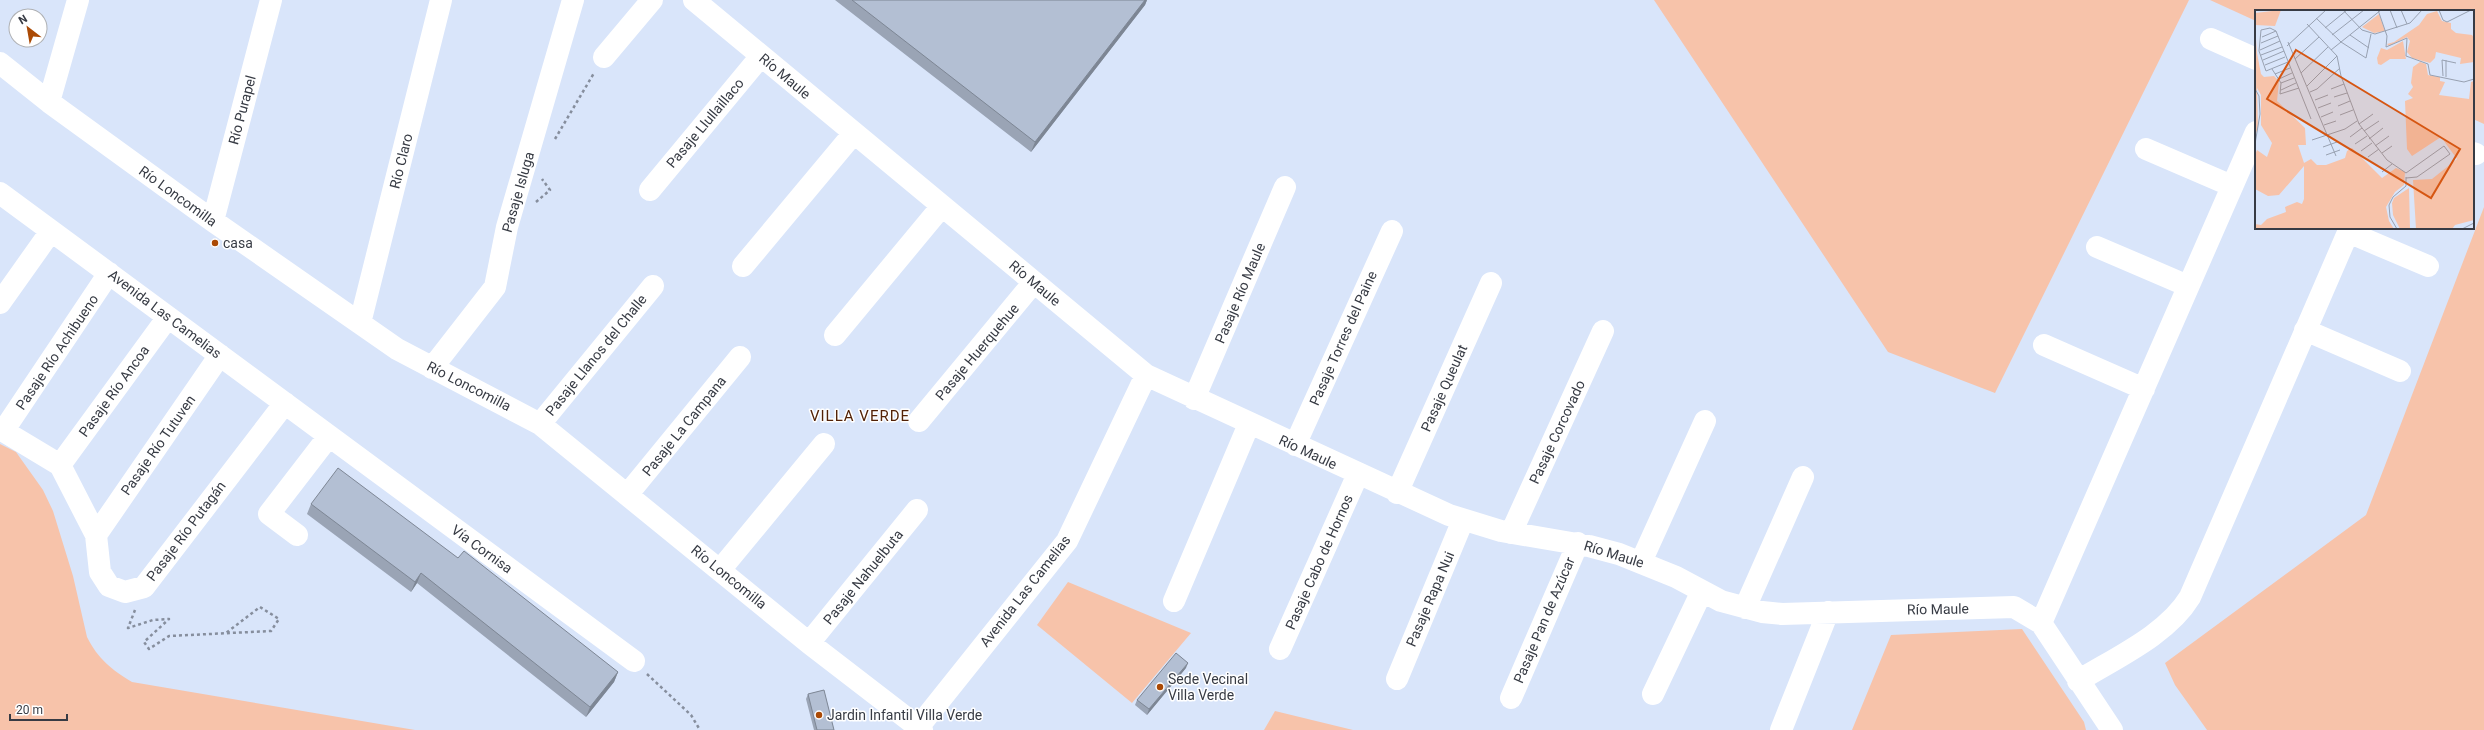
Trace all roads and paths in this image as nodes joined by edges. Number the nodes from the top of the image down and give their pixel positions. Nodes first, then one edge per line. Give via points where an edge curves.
1 (78, 0) edge
2 (271, 0) edge
3 (441, 0) edge
4 (573, 0) edge
5 (652, 0) edge
6 (694, 0) edge
7 (2212, 40) dead end
8 (761, 56) junction
9 (604, 57) joint
10 (2255, 59) edge
11 (0, 63) edge
12 (48, 102) junction
13 (854, 133) junction
14 (2255, 134) edge
15 (554, 141) dead end
16 (2146, 149) dead end
17 (538, 173) dead end
18 (2232, 186) junction
19 (1285, 187) dead end
20 (650, 190) dead end
21 (0, 193) edge
22 (534, 204) dead end
23 (942, 206) junction
24 (213, 221) junction
25 (2349, 230) edge
26 (51, 231) junction
27 (1392, 232) dead end
28 (2097, 247) dead end
29 (743, 266) dead end
30 (2428, 266) dead end
31 (110, 273) junction
32 (1034, 282) junction
33 (1491, 283) dead end
34 (653, 286) dead end
35 (2188, 286) junction
36 (0, 303) edge
37 (168, 316) junction
38 (360, 323) junction
39 (2305, 330) junction
40 (1603, 331) dead end
41 (835, 335) dead end
42 (2044, 345) dead end
43 (220, 355) junction
44 (740, 357) dead end
45 (432, 368) junction
46 (2400, 371) dead end
47 (1146, 375) junction
48 (2144, 389) junction
49 (1194, 399) junction
50 (285, 403) junction
51 (919, 421) dead end
52 (1705, 421) dead end
53 (540, 424) junction
54 (1249, 424) junction
55 (2, 430) edge
56 (329, 436) junction
57 (824, 444) dead end
58 (1295, 446) junction
59 (60, 464) junction
60 (1358, 474) junction
61 (1803, 478) dead end
62 (1397, 493) junction
63 (627, 495) junction
64 (917, 510) dead end
65 (1463, 520) junction
66 (1511, 533) junction
67 (96, 534) junction
68 (297, 535) dead end
69 (1578, 543) junction
70 (1641, 562) junction
71 (720, 570) junction
72 (144, 587) junction
73 (1702, 591) junction
74 (1174, 601) dead end
75 (1745, 608) junction
76 (1828, 612) junction
77 (2041, 623) junction
78 (226, 633) junction
79 (809, 643) junction
80 (1280, 649) dead end
81 (634, 661) joint
82 (1397, 679) dead end
83 (2078, 681) junction
84 (1653, 694) dead end
85 (1511, 698) dead end
86 (918, 729) edge
87 (700, 730) edge
88 (1781, 730) edge
89 (2112, 730) edge

1 - 12 street
2 - 24 street, Río Purapel
3 - 38 street, Río Claro
4 - 45 street, Pasaje Isluga via 507,226 495,288
5 - 9 street
6 - 8 street, Río Maule
7 - 10 street
8 - 13 street, Río Maule
8 - 20 street, Pasaje Llullaillaco
9 - 15 path
11 - 12 street, Río Loncomilla
12 - 24 street, Río Loncomilla
13 - 23 street, Río Maule
13 - 29 street
14 - 18 street
16 - 18 street
17 - 22 path via 550,190
18 - 35 street
19 - 49 street, Pasaje Río Maule
21 - 26 street, Avenida Las Camelias
23 - 32 street, Río Maule
23 - 41 street
24 - 38 street, Río Loncomilla
25 - 30 street
25 - 39 street
26 - 31 street, Avenida Las Camelias
26 - 36 street
27 - 58 street, Pasaje Torres del Paine
28 - 35 street
31 - 37 street, Avenida Las Camelias
31 - 55 street, Pasaje Río Achibueno
32 - 47 street, Río Maule
32 - 51 street, Pasaje Huerquehue
33 - 62 street, Pasaje Queulat
34 - 53 street, Pasaje Llanos del Challe
35 - 48 street
37 - 43 street, Avenida Las Camelias
37 - 59 street, Pasaje Río Ancoa
38 - 45 street, Río Loncomilla via 397,349
39 - 46 street
39 - 83 street via 2197,582 2183,609 2162,628
40 - 66 street, Pasaje Corcovado
42 - 48 street
43 - 50 street, Avenida Las Camelias
43 - 67 street, Pasaje Río Tutuven
44 - 63 street, Pasaje La Campana
45 - 53 street, Río Loncomilla
47 - 49 street, Río Maule
47 - 86 street, Avenida Las Camelias via 1067,541
48 - 77 street
49 - 54 street, Río Maule
50 - 56 street, Avenida Las Camelias
50 - 72 street, Pasaje Río Putagán
52 - 70 street
53 - 63 street, Río Loncomilla
54 - 58 street, Río Maule
54 - 74 street
55 - 59 street
56 - 68 street via 269,514
56 - 81 street, Vía Cornisa
57 - 71 street
58 - 60 street, Río Maule
59 - 67 street
60 - 62 street, Río Maule
60 - 80 street, Pasaje Cabo de Hornos
61 - 75 street
62 - 65 street, Río Maule
63 - 71 street, Río Loncomilla
64 - 79 street, Pasaje Nahuelbuta
65 - 66 street, Río Maule
65 - 82 street, Pasaje Rapa Nui
66 - 69 street, Río Maule
67 - 72 street, Pasaje Río Putagán via 100,572 107,583 124,592
69 - 70 street, Río Maule
69 - 85 street, Pasaje Pan de Azúcar
70 - 73 street, Río Maule
71 - 79 street, Río Loncomilla
72 - 78 path via 128,628 153,620 169,619 144,642 149,649 169,636
73 - 75 street, Río Maule via 1721,601
73 - 84 street
75 - 76 street, Río Maule via 1782,614
76 - 77 street, Río Maule via 2014,607
76 - 88 street
77 - 83 street
78 - 78 path via 271,631 279,619 260,607
79 - 86 street, Río Loncomilla
81 - 87 path via 691,715
83 - 89 street

